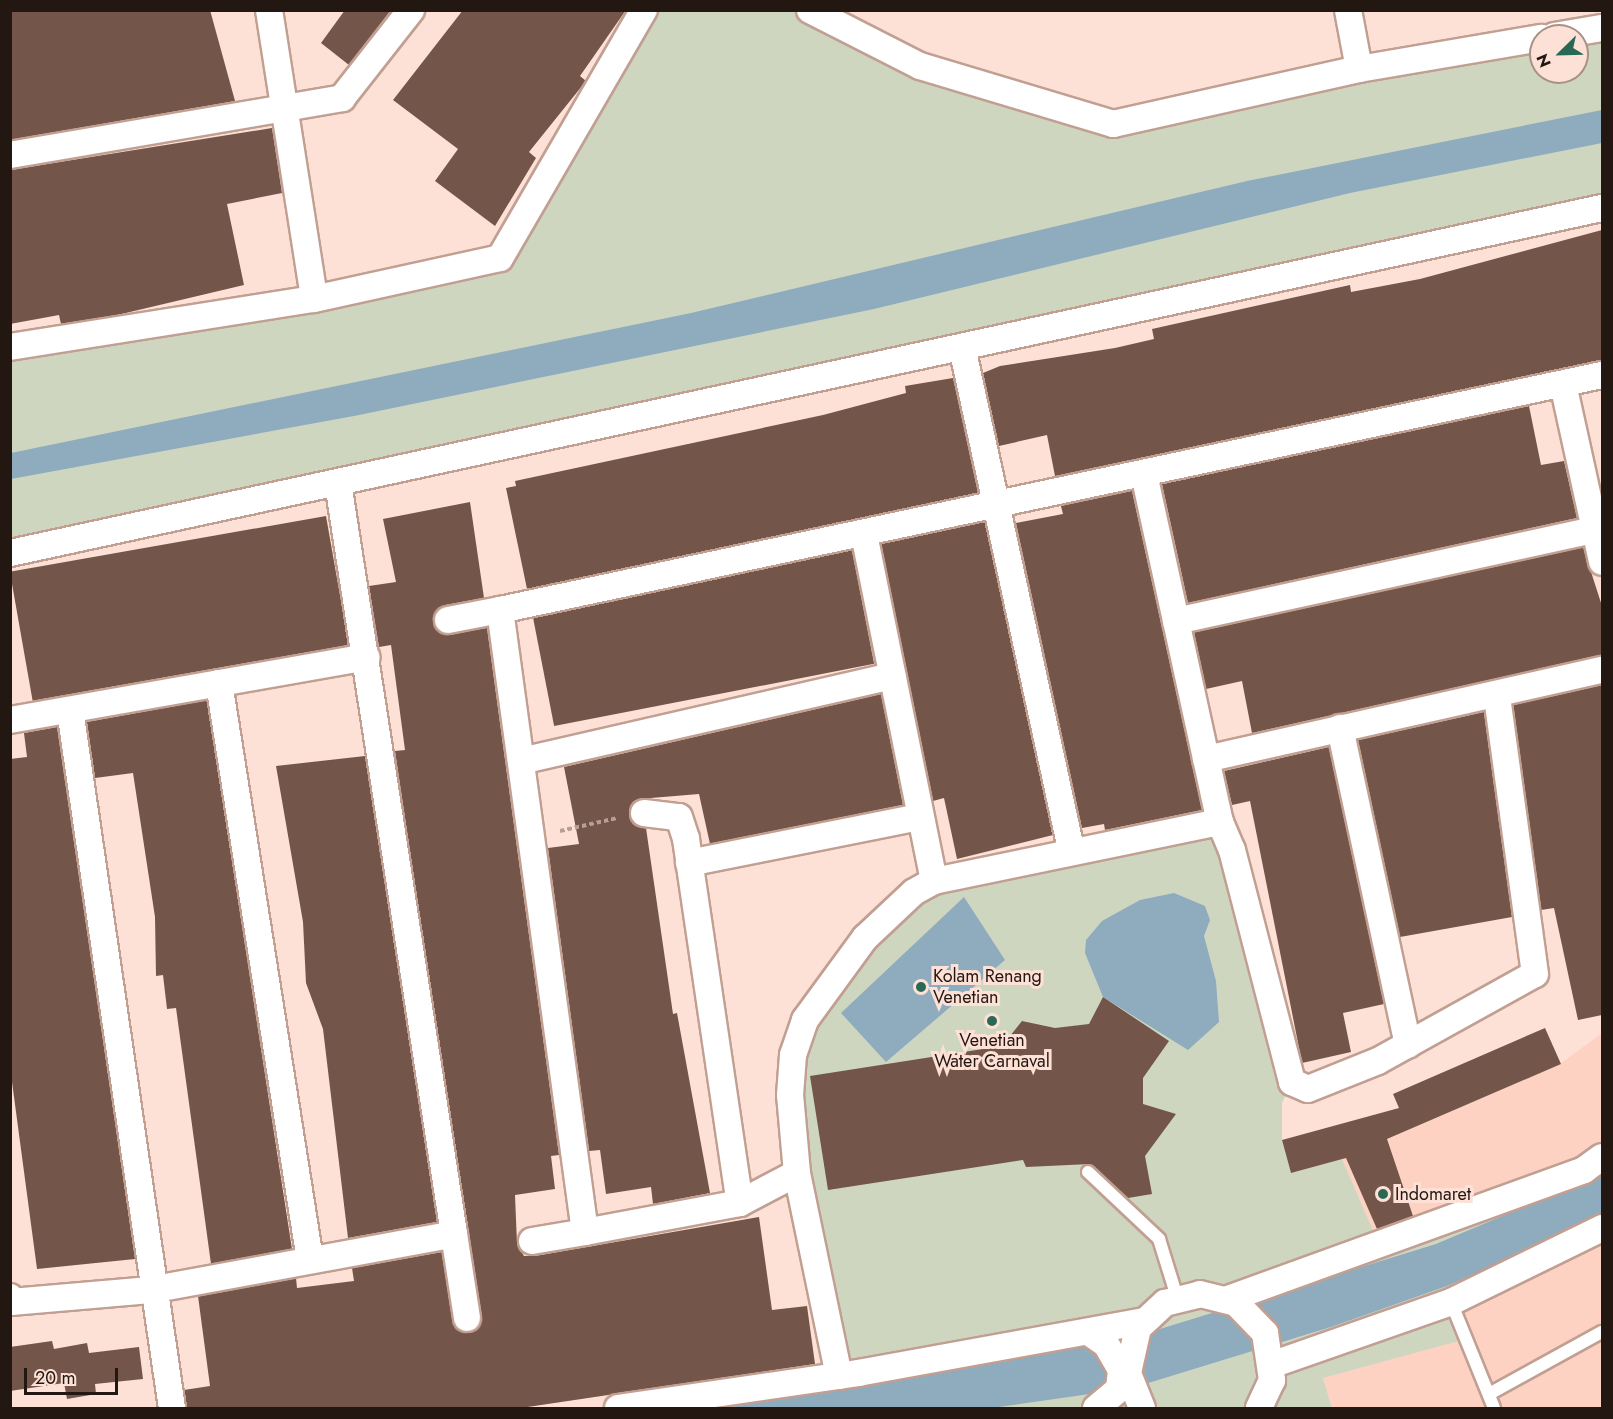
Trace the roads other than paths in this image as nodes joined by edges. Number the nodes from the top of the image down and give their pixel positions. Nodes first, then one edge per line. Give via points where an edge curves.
1 (269, 10) edge
2 (411, 10) edge
3 (644, 10) edge
4 (810, 10) edge
5 (1348, 10) edge
6 (1529, 40) edge
7 (1359, 69) junction
8 (284, 107) junction
9 (10, 155) edge
10 (1602, 208) edge
11 (314, 299) junction
12 (10, 347) edge
13 (962, 347) junction
14 (1602, 375) edge
15 (1563, 384) junction
16 (1144, 474) junction
17 (338, 483) junction
18 (997, 506) junction
19 (1598, 529) edge
20 (864, 534) junction
21 (10, 553) edge
22 (1602, 562) edge
23 (500, 610) junction
24 (448, 620) dead end
25 (1176, 621) junction
26 (366, 657) junction
27 (1602, 670) edge
28 (892, 676) junction
29 (219, 683) junction
30 (1497, 696) junction
31 (70, 710) junction
32 (10, 720) edge
33 (1340, 728) junction
34 (1206, 759) junction
35 (521, 761) junction
36 (644, 813) road end
37 (920, 817) junction
38 (1220, 822) junction
39 (1071, 849) junction
40 (688, 863) junction
41 (934, 881) junction
42 (1408, 1045) junction
43 (1602, 1157) edge
44 (797, 1173) junction
45 (1088, 1173) dead end
46 (740, 1203) junction
47 (1602, 1227) edge
48 (585, 1232) junction
49 (454, 1234) junction
50 (532, 1241) dead end
51 (310, 1260) junction
52 (150, 1290) junction
53 (10, 1297) edge
54 (1177, 1297) junction
55 (1228, 1299) junction
56 (11, 1302) edge
57 (1451, 1302) junction
58 (467, 1318) dead end
59 (1144, 1321) junction
60 (1602, 1332) edge
61 (1090, 1333) junction
62 (1274, 1364) junction
63 (839, 1376) junction
64 (1489, 1394) junction
65 (172, 1408) edge
66 (618, 1408) edge
67 (1096, 1408) edge
68 (1142, 1408) edge
69 (1259, 1408) edge
70 (1494, 1408) edge

1 - 8 street
2 - 8 street via 346,96
3 - 11 street via 500,258
4 - 7 street via 920,66 1113,124
5 - 7 street
6 - 7 street
8 - 9 street
8 - 11 street
10 - 13 street
11 - 12 street
13 - 17 street
13 - 18 street
14 - 15 street
15 - 16 street
15 - 19 street
16 - 18 street
16 - 25 street
17 - 21 street
17 - 26 street
18 - 20 street
18 - 39 street
19 - 22 street
19 - 25 street
20 - 23 street
20 - 28 street
23 - 24 street
23 - 35 street
25 - 34 street
26 - 29 street
26 - 49 street
27 - 30 street
28 - 35 street
28 - 37 street
29 - 31 street
29 - 51 street
30 - 33 street
30 - 42 street via 1538,966 1530,979
31 - 32 street
31 - 52 street
33 - 34 street
33 - 42 street
34 - 38 street
35 - 48 street
36 - 40 street via 680,818
37 - 40 street
37 - 41 street
38 - 39 street
38 - 42 street via 1232,850 1292,1083 1308,1089
39 - 41 street
40 - 46 street
41 - 44 street via 914,892 865,938 805,1020 790,1095
43 - 55 street via 1584,1170
44 - 46 street
44 - 63 street
45 - 54 lane via 1159,1239
46 - 48 street
47 - 57 street
48 - 50 street
49 - 51 street
49 - 58 street
51 - 52 street
52 - 56 street
52 - 65 street
53 - 56 street
54 - 55 street via 1200,1293
54 - 59 street
55 - 62 street via 1261,1326
57 - 62 street
57 - 64 lane
59 - 61 street
59 - 68 street via 1128,1362
60 - 64 lane
61 - 63 street
61 - 67 street via 1111,1349 1122,1370 1119,1389
62 - 69 street
63 - 66 street
64 - 70 lane

